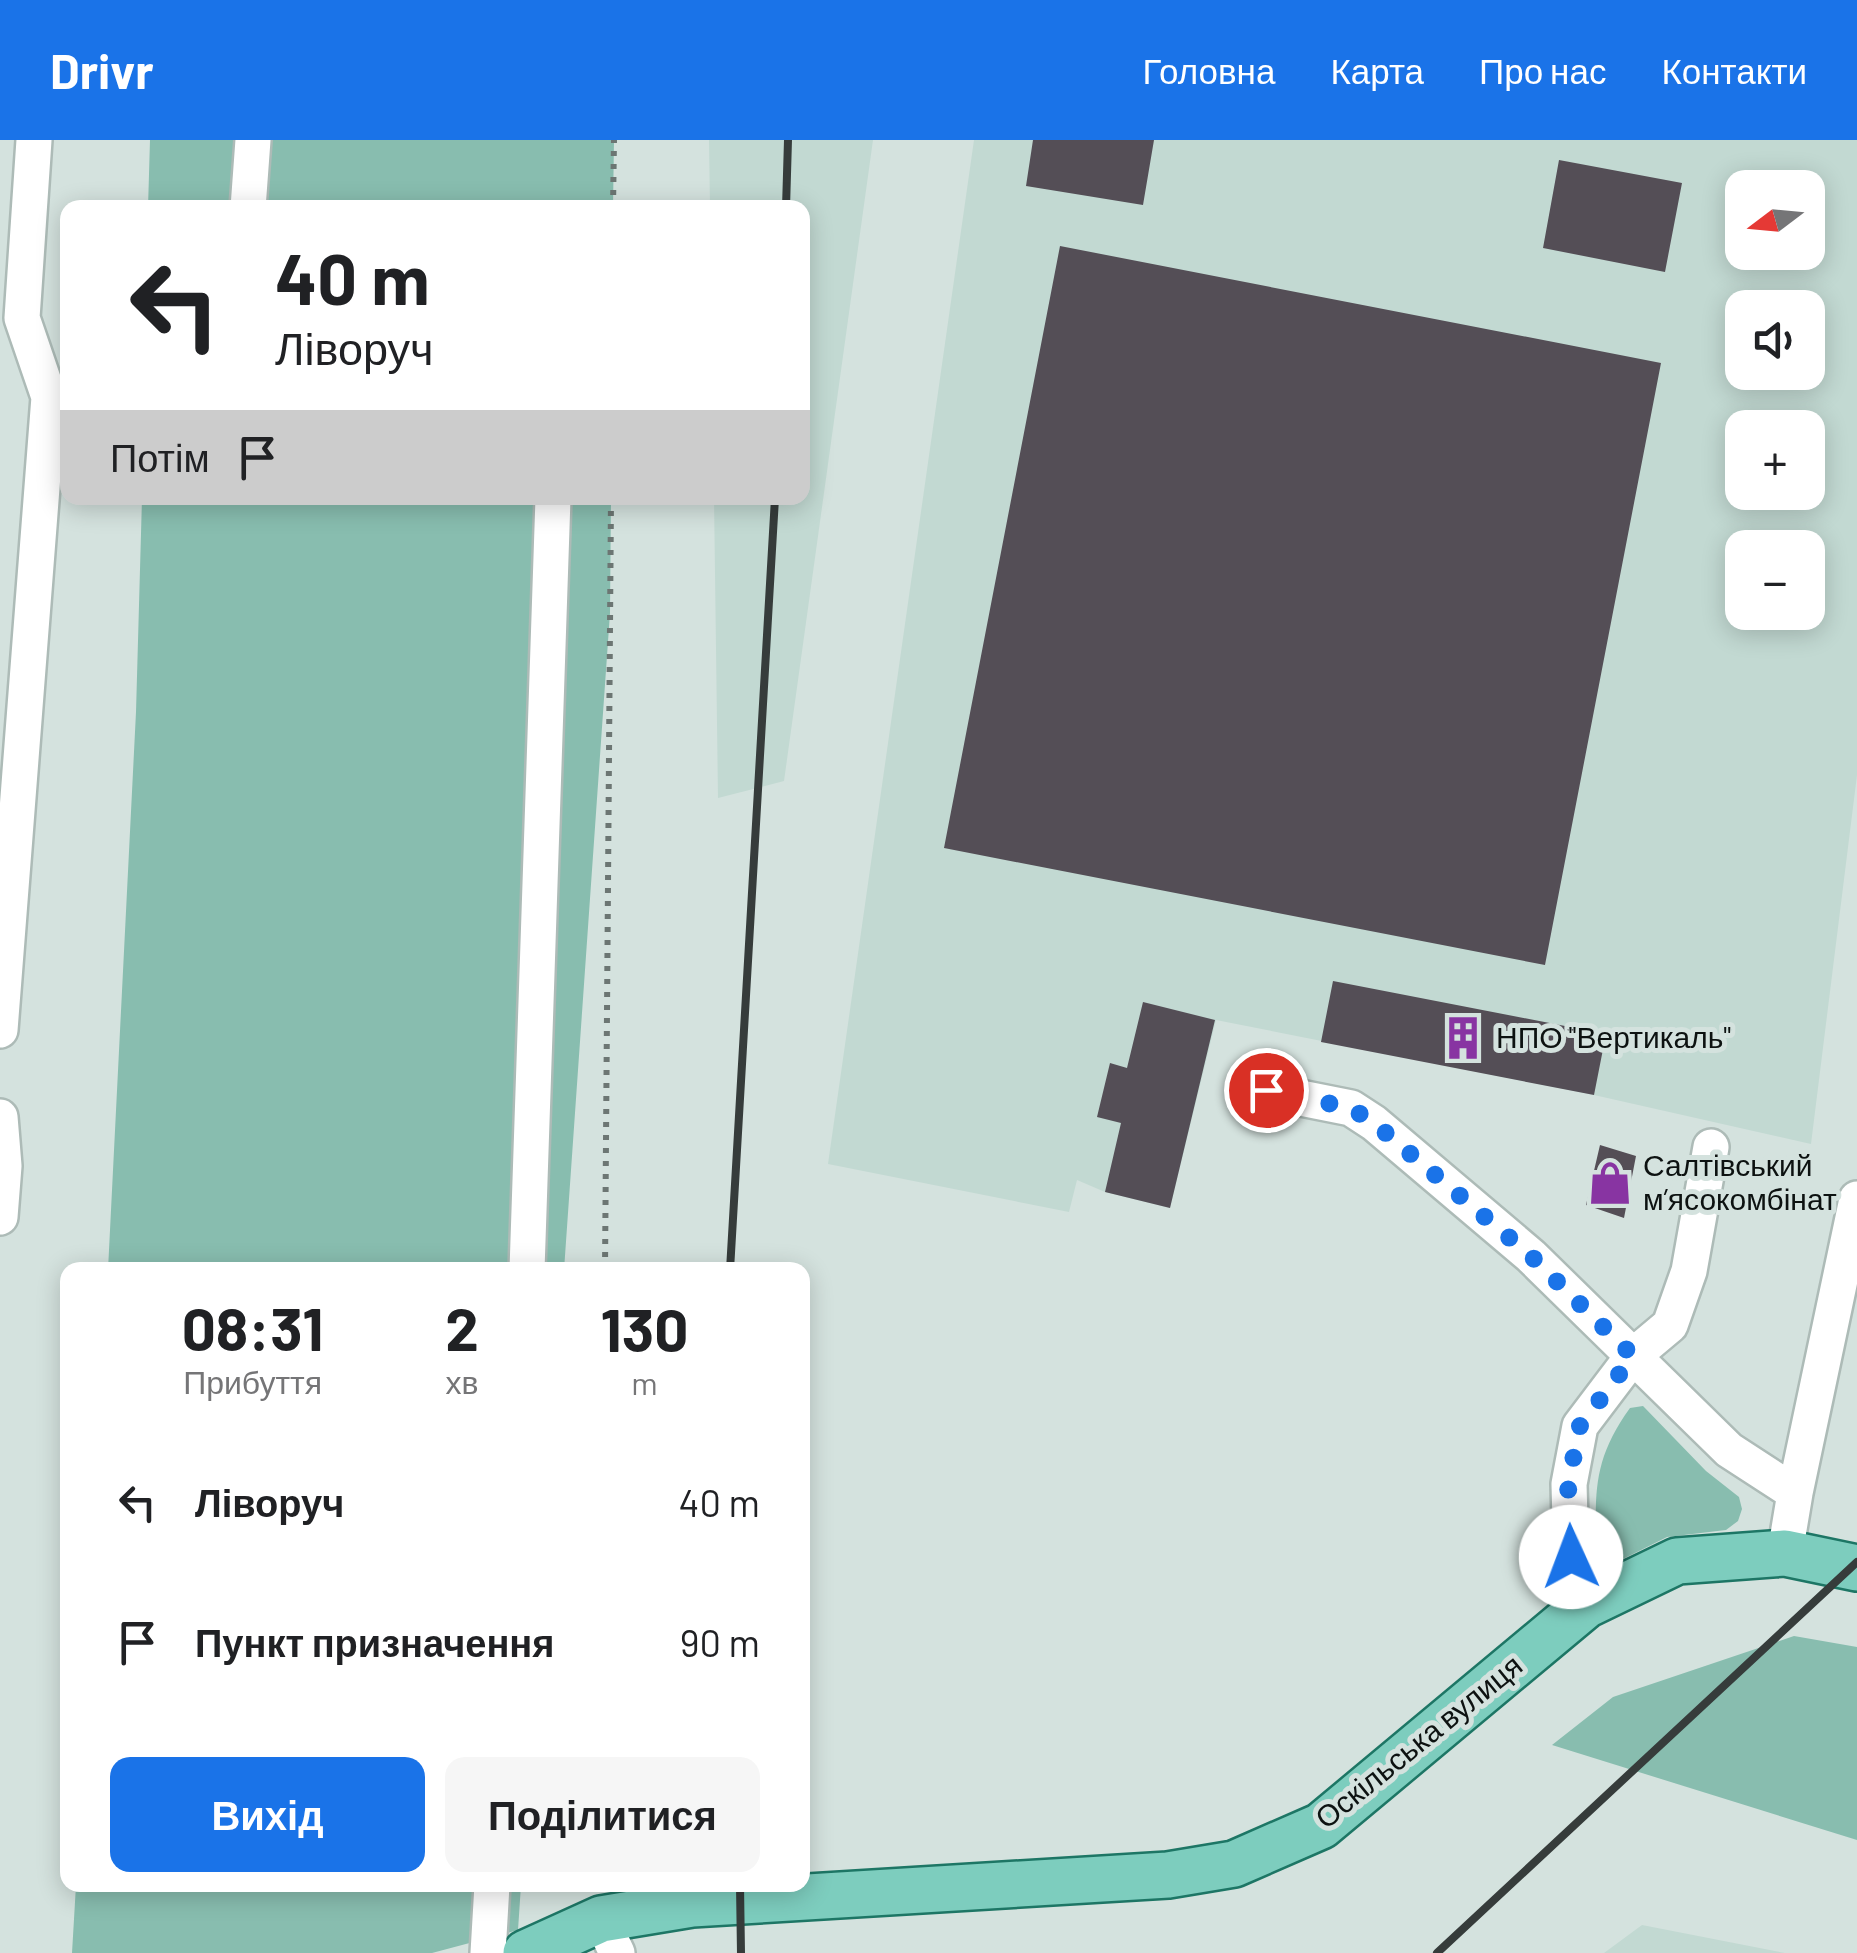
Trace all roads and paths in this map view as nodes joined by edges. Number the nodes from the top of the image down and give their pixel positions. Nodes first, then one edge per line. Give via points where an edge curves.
1 (34, 140) edge
2 (253, 140) edge
3 (614, 140) edge
4 (249, 200) edge
5 (614, 200) edge
6 (552, 505) edge
7 (611, 505) edge
8 (0, 1030) edge
9 (1266, 1090) dead end
10 (0, 1117) edge
11 (1710, 1148) dead end
12 (2, 1166) edge
13 (1857, 1199) edge
14 (0, 1217) edge
15 (528, 1262) edge
16 (606, 1262) edge
17 (1633, 1356) junction
18 (1795, 1493) junction
19 (1785, 1554) junction
20 (1857, 1568) edge
21 (1586, 1604) junction
22 (492, 1892) edge
23 (609, 1936) edge
24 (488, 1953) edge
25 (526, 1953) edge

1 - 8 street via 22,318 49,398
2 - 4 street
3 - 5 path
6 - 15 street
7 - 16 path
9 - 17 street via 1351,1108 1374,1123 1531,1256
10 - 12 street
11 - 17 street via 1689,1271 1670,1325
12 - 14 street
13 - 18 street
17 - 18 street via 1728,1450
17 - 21 street via 1580,1426 1568,1484 1571,1557
18 - 19 street
19 - 20 main road, Оскільська вулиця
19 - 21 main road, Оскільська вулиця via 1676,1561
21 - 23 main road, Оскільська вулиця via 1321,1826 1234,1864 1168,1875 692,1904
22 - 24 street
23 - 25 main road, Оскільська вулиця

